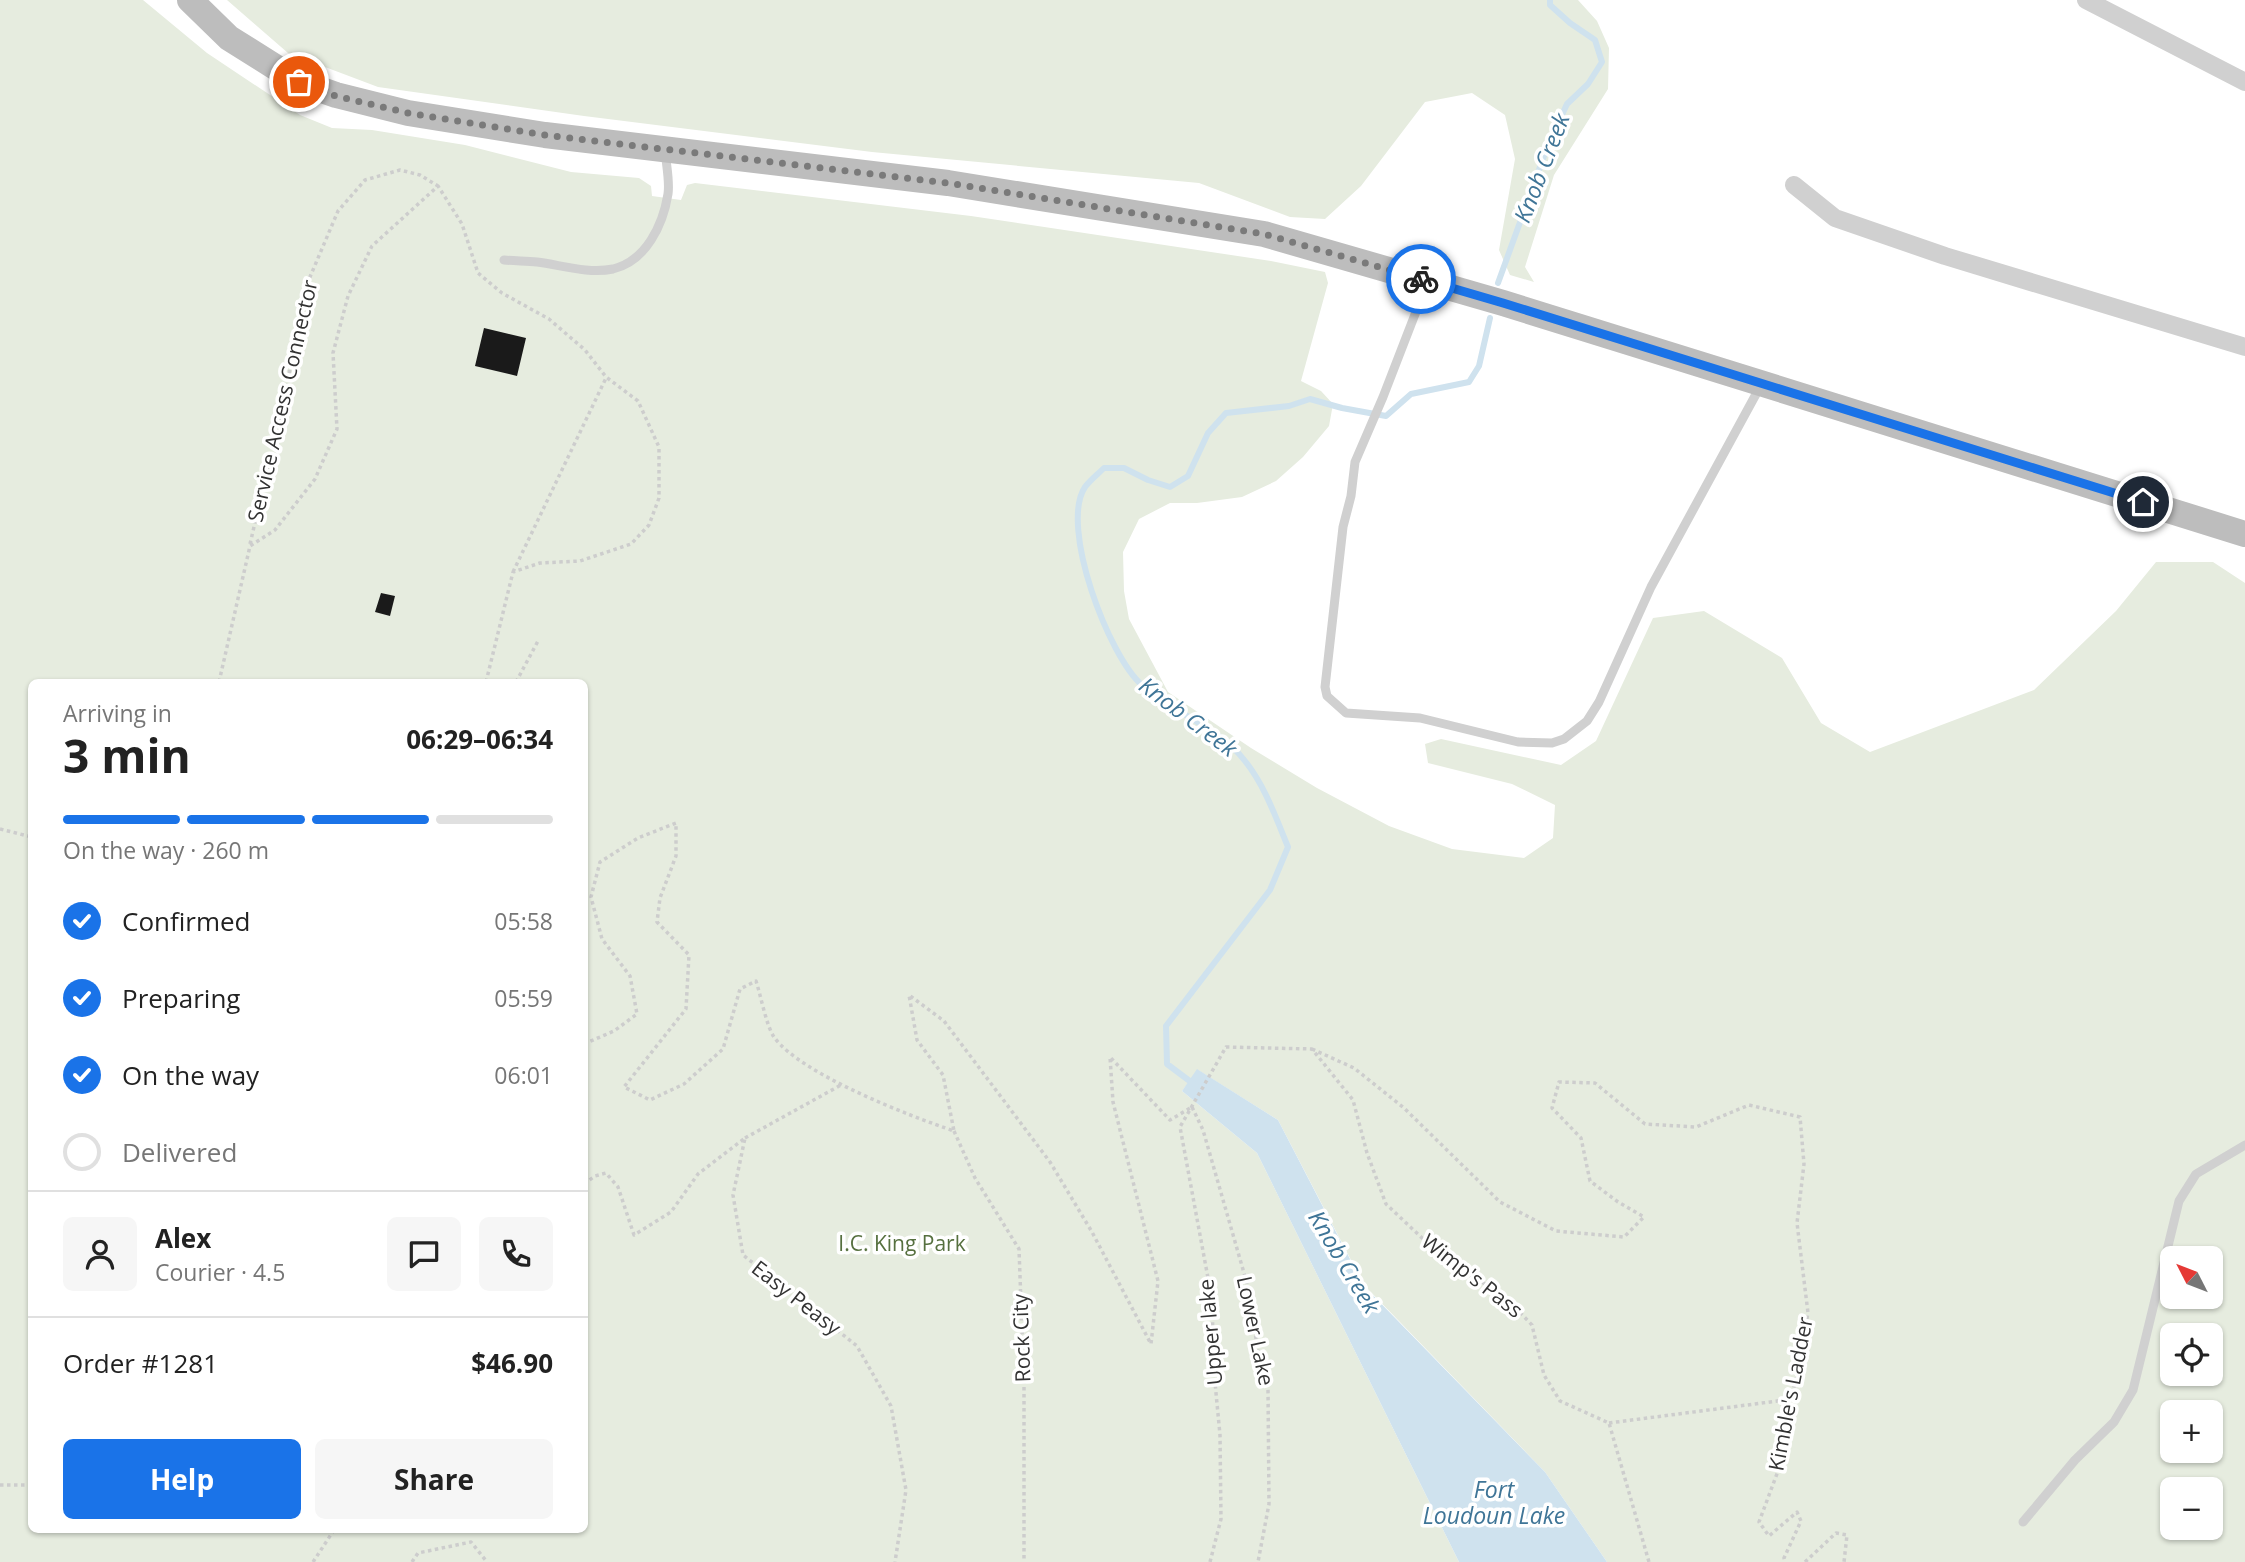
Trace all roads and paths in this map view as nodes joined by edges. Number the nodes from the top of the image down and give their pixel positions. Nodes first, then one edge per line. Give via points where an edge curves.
1 (190, 0) edge
2 (2086, 0) edge
3 (2245, 82) edge
4 (665, 149) junction
5 (1794, 185) dead end
6 (438, 186) junction
7 (504, 260) dead end
8 (1426, 281) junction
9 (2245, 347) edge
10 (606, 377) junction
11 (1762, 383) junction
12 (2245, 534) edge
13 (250, 545) junction
14 (513, 572) junction
15 (538, 641) dead end
16 (220, 679) edge
17 (487, 679) edge
18 (518, 679) edge
19 (0, 829) edge
20 (28, 836) edge
21 (588, 1042) edge
22 (1312, 1049) junction
23 (842, 1084) junction
24 (1192, 1107) junction
25 (954, 1131) junction
26 (745, 1138) junction
27 (2245, 1145) edge
28 (588, 1181) edge
29 (1793, 1399) junction
30 (1609, 1423) junction
31 (0, 1485) edge
32 (28, 1485) edge
33 (2023, 1522) dead end
34 (332, 1533) edge
35 (313, 1562) edge
36 (412, 1562) edge
37 (487, 1562) edge
38 (895, 1562) edge
39 (1024, 1562) edge
40 (1210, 1562) edge
41 (1258, 1562) edge
42 (1649, 1562) edge
43 (1785, 1562) edge
44 (1805, 1562) edge
45 (1844, 1562) edge

1 - 4 main road via 229,38 299,82 336,96 408,113
2 - 3 street
4 - 7 lane via 668,193 656,234 644,251 626,264 589,270
4 - 8 main road via 948,183 1264,234
5 - 9 street via 1835,218
6 - 10 path via 462,224 478,273 502,293 549,319 585,350
6 - 13 path via 372,246 348,296 333,353 337,429 315,479 275,530
6 - 13 path, Service Access Connector via 400,170 365,180 338,211 307,284
8 - 11 main road
8 - 11 lane via 1355,461 1325,687 1327,696 1346,713 1420,718 1518,742 1552,743 1577,730 1599,702 1651,587
10 - 14 path
10 - 14 path via 638,401 659,447 659,498 649,525 631,544 580,561 540,563
11 - 12 main road
13 - 16 path, Service Access Connector
14 - 17 path
15 - 18 path
19 - 20 path
21 - 23 path via 637,1014 630,976 602,939 591,897 600,862 638,838 676,822 676,856 660,898 657,922 689,955 686,1009 624,1087 650,1100 684,1084 723,1049 740,989 756,981 773,1036 796,1059
22 - 24 path via 1226,1047
22 - 29 path, Kimble's Ladder via 1354,1068 1404,1108 1500,1202 1556,1231 1624,1237 1644,1217 1590,1181 1581,1138 1552,1108 1559,1082 1595,1083 1645,1124 1696,1127 1749,1105 1800,1117 1804,1164 1797,1223 1808,1313
22 - 30 path, Wimp's Pass via 1353,1100 1386,1204 1439,1254 1505,1297 1532,1325 1544,1375 1560,1401
23 - 25 path
23 - 26 path
24 - 25 path via 1170,1120 1110,1057 1113,1102 1158,1281 1150,1344 1050,1162 944,1021 909,995 917,1040 943,1075
24 - 40 path, Upper lake via 1180,1127 1213,1306 1220,1435 1221,1520
24 - 41 path, Lower Lake via 1203,1130 1248,1287 1268,1389 1269,1504
25 - 39 path, Rock City via 975,1178 1019,1249
26 - 28 path via 698,1174 671,1212 634,1235 618,1187 606,1174
26 - 38 path, Easy Peasy via 733,1195 743,1255 857,1346 891,1406 906,1490
27 - 33 lane via 2196,1174 2179,1201 2133,1390 2114,1422
29 - 30 path
29 - 43 path, Kimble's Ladder via 1778,1471 1759,1522 1769,1536 1797,1512 1801,1521
30 - 42 path
31 - 32 path
34 - 35 path
36 - 37 path via 418,1553 471,1542
44 - 45 path via 1836,1533 1847,1535

